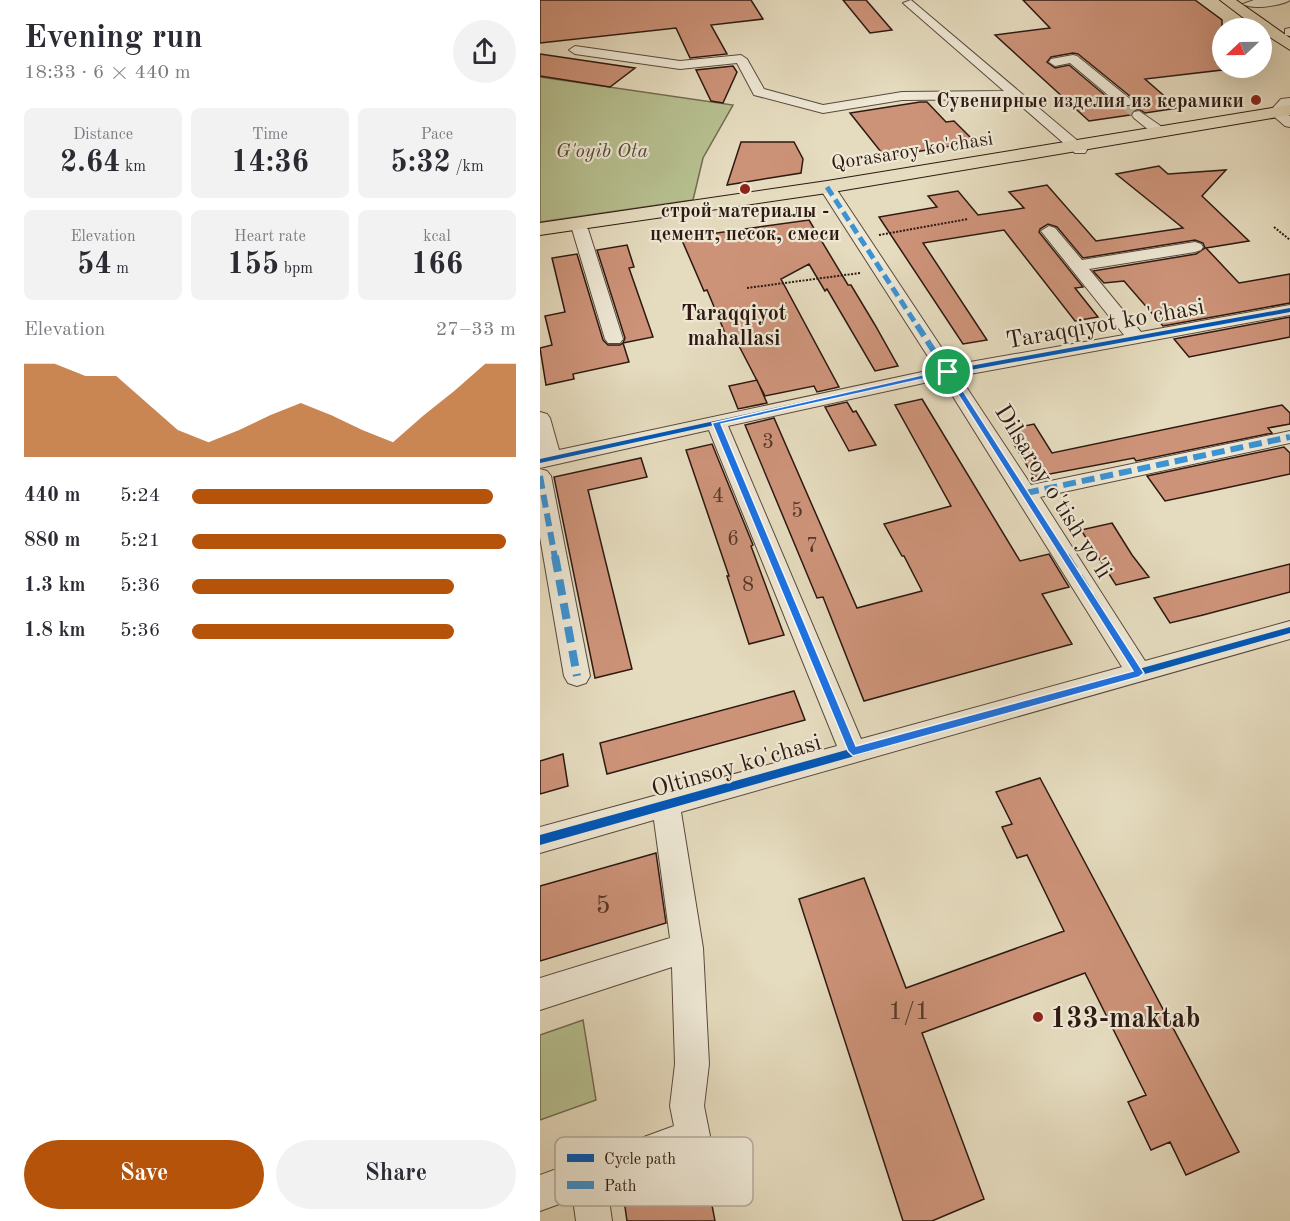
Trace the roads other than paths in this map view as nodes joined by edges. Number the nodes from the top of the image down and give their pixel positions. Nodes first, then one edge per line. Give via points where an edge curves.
1 (1227, 0) edge
2 (1284, 0) edge
3 (1247, 2) edge
4 (909, 3) dead end
5 (1290, 32) edge
6 (1290, 45) edge
7 (575, 50) dead end
8 (1055, 62) dead end
9 (1015, 94) junction
10 (1125, 102) tunnel mouth
11 (1287, 113) edge
12 (1139, 115) tunnel mouth
13 (1160, 132) junction
14 (1077, 148) junction
15 (829, 190) junction
16 (540, 229) edge
17 (580, 229) junction
18 (1049, 231) dead end
19 (540, 235) edge
20 (1195, 247) dead end
21 (1078, 266) junction
22 (1290, 310) edge
23 (1136, 337) junction
24 (614, 339) dead end
25 (948, 372) junction
26 (540, 418) edge
27 (716, 423) junction
28 (1290, 437) edge
29 (544, 465) edge
30 (1026, 493) junction
31 (1290, 630) edge
32 (1139, 673) junction
33 (577, 676) dead end
34 (853, 751) junction
35 (666, 806) junction
36 (540, 840) edge
37 (687, 948) junction
38 (540, 994) edge
39 (690, 1137) edge
40 (555, 1187) edge
41 (540, 1193) edge
42 (592, 1206) edge
43 (594, 1221) edge

1 - 6 main road
2 - 3 street
3 - 5 main road
4 - 9 street
7 - 9 street via 680,64 741,59 759,92 823,109 902,96
8 - 10 street via 1073,59
9 - 14 street
11 - 13 main road, Qorasaroy ko'chasi
11 - 14 main road, Qorasaroy ko'chasi
12 - 13 street
13 - 14 main road, Qorasaroy ko'chasi
14 - 15 main road, Qorasaroy ko'chasi
15 - 16 main road, Qorasaroy ko'chasi
15 - 17 main road, Qorasaroy ko'chasi
15 - 25 street, Dilsaroy o'tish yo'li
17 - 19 main road, Qorasaroy ko'chasi
17 - 24 street
18 - 21 street
20 - 21 street
21 - 23 street
22 - 23 street, Taraqqiyot ko'chasi
23 - 25 street, Taraqqiyot ko'chasi
25 - 27 street, Taraqqiyot ko'chasi
25 - 30 street, Dilsaroy o'tish yo'li
26 - 29 street
27 - 29 street, Taraqqiyot ko'chasi
27 - 34 street
28 - 30 street
29 - 33 street
30 - 32 street, Dilsaroy o'tish yo'li
31 - 32 street, Oltinsoy ko'chasi
32 - 34 street, Oltinsoy ko'chasi
34 - 35 street, Oltinsoy ko'chasi
35 - 36 street, Oltinsoy ko'chasi
35 - 37 street
37 - 38 street
37 - 39 street
40 - 41 street
42 - 43 street

